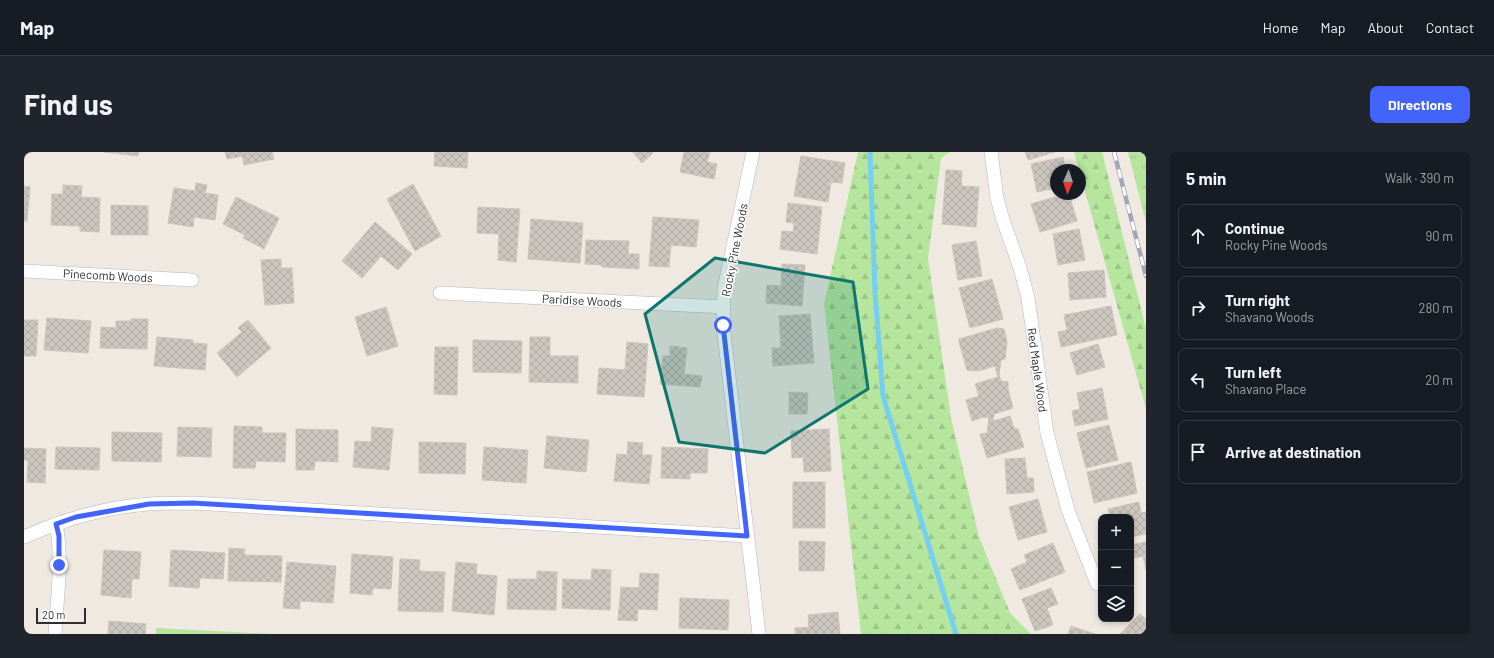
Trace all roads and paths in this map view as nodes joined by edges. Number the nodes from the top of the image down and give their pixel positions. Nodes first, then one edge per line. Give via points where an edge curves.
1 (753, 152) edge
2 (991, 152) edge
3 (24, 271) edge
4 (192, 280) dead end
5 (440, 292) dead end
6 (724, 307) junction
7 (56, 524) junction
8 (747, 536) junction
9 (24, 537) edge
10 (1097, 584) dead end
11 (55, 634) edge
12 (759, 634) edge

1 - 6 street, Rocky Pine Woods via 724,289
2 - 10 street, Red Maple Wood via 997,198 1028,298 1047,433 1068,510
3 - 4 street, Pinecomb Woods
5 - 6 street, Paridise Woods
6 - 8 street, Rocky Pine Woods via 723,325
7 - 8 street via 76,517 149,504 193,503
7 - 9 street
7 - 11 street via 59,536 59,565
8 - 12 street, Rocky Pine Woods

